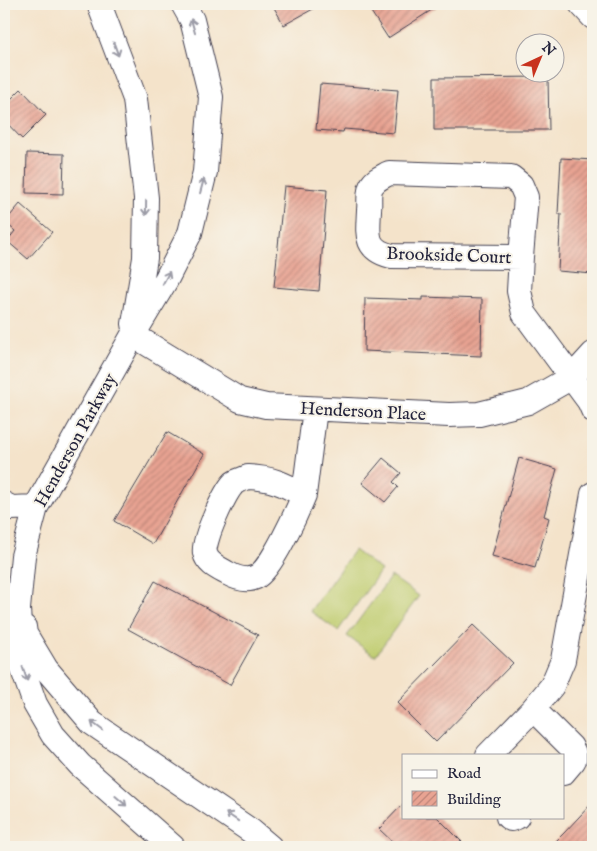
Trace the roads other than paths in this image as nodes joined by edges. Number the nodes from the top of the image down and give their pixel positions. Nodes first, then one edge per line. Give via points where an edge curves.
1 (100, 4) edge
2 (183, 4) edge
3 (581, 4) edge
4 (593, 16) edge
5 (522, 257) junction
6 (133, 335) junction
7 (593, 354) edge
8 (572, 377) junction
9 (315, 409) junction
10 (593, 410) edge
11 (593, 494) edge
12 (304, 495) junction
13 (4, 504) edge
14 (36, 507) junction
15 (18, 609) junction
16 (533, 709) junction
17 (489, 754) edge
18 (564, 771) edge
19 (173, 847) edge
20 (270, 847) edge

1 -> 6 street, Henderson Parkway via 134,99 146,198 145,258
6 -> 2 street, Henderson Parkway via 190,233 205,172 211,97 192,20
3 - 4 street
5 - 5 street, Brookside Court via 391,256 380,253 373,248 368,236 370,188 377,179 389,173 511,177 522,185 526,197
5 - 8 street, Brookside Court via 519,291 524,313
6 - 9 street, Henderson Place via 240,400 266,406
6 - 14 street, Henderson Parkway
7 - 8 street, Henderson Place
8 - 9 street, Henderson Place via 528,402 479,414
8 - 10 street, Brookside Court
9 - 12 street
11 - 16 street via 563,660 552,686
12 - 12 street via 266,568 258,577 238,579 208,560 205,540 228,490 236,482 248,477 266,478
13 - 14 street via 11,508
14 - 15 street, Henderson Parkway via 23,556
15 -> 19 street, Henderson Parkway via 22,667 35,704 53,735 80,764
20 -> 15 street via 252,831 92,723 46,669 25,634
16 - 17 street
16 - 18 street via 571,747 574,760

